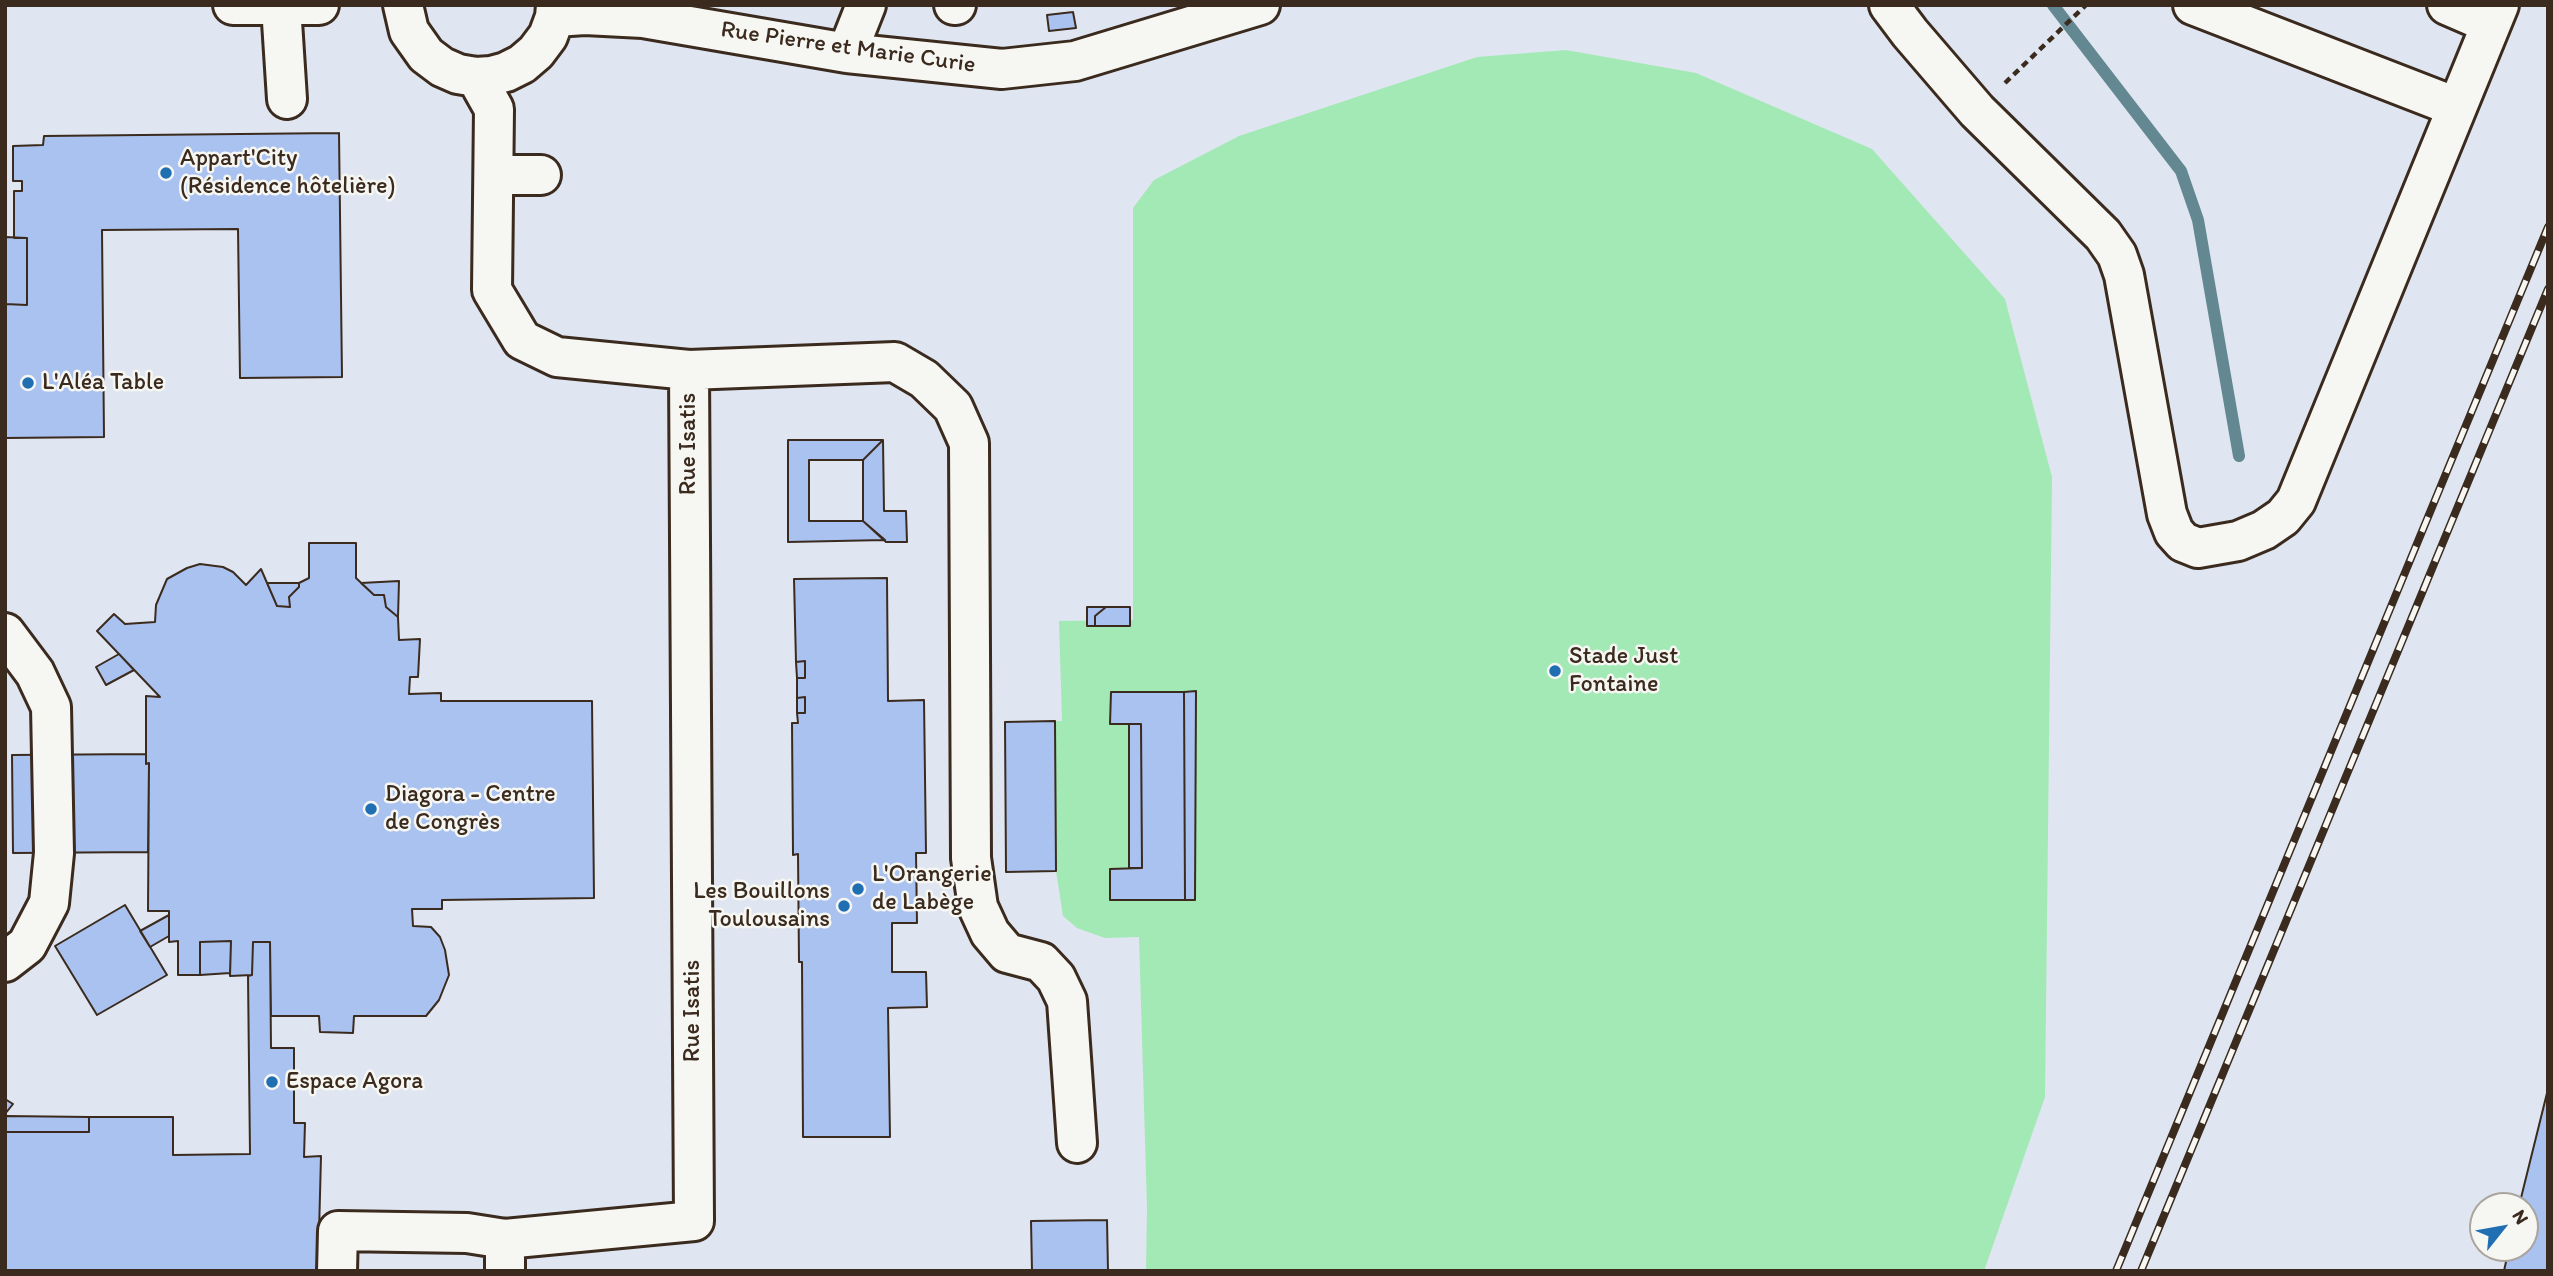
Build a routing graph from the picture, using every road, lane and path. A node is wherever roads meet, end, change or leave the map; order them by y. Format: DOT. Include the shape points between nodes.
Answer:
graph roads {
  1 [pos="233,5"];
  2 [pos="319,5"];
  3 [pos="403,5"];
  4 [pos="866,5"];
  5 [pos="1260,5"];
  6 [pos="1889,5"];
  7 [pos="2086,5"];
  8 [pos="2193,5"];
  9 [pos="2447,5"];
  10 [pos="281,6"];
  11 [pos="555,11"];
  12 [pos="2495,15"];
  13 [pos="847,53"];
  14 [pos="476,77"];
  15 [pos="287,99"];
  16 [pos="2456,107"];
  17 [pos="1977,111"];
  18 [pos="494,175"];
  19 [pos="541,175"];
  20 [pos="689,370"];
  21 [pos="5,633"];
  22 [pos="5,962"];
  23 [pos="1077,1143"];
  24 [pos="505,1255"];
  25 [pos="337,1271"];
  1 -- 10 [label="street"];
  2 -- 10 [label="street"];
  3 -- 14 [label="street" via="409,31 426,55 458,74"];
  4 -- 13 [label="street"];
  5 -- 13 [label="street, Rue Pierre et Marie Curie" via="1074,61 1002,69"];
  6 -- 17 [label="street"];
  7 -- 17 [label="path"];
  8 -- 16 [label="street"];
  9 -- 12 [label="street"];
  10 -- 15 [label="street"];
  11 -- 13 [label="street, Rue Pierre et Marie Curie" via="643,18"];
  11 -- 14 [label="street" via="548,36 522,64"];
  12 -- 16 [label="street"];
  14 -- 18 [label="street, Rue Isatis" via="494,109"];
  16 -- 17 [label="street" via="2296,501 2264,530 2238,541 2199,548 2183,542 2167,514 2117,256 2103,235"];
  18 -- 19 [label="street"];
  18 -- 20 [label="street, Rue Isatis" via="492,290 522,340 557,357"];
  20 -- 23 [label="street, Rue Isatis" via="895,362 924,379 953,407 969,443 971,858 978,906 990,933 1007,953 1041,962 1056,978 1067,1001"];
  20 -- 24 [label="street, Rue Isatis" via="694,1221"];
  21 -- 22 [label="street" via="35,673 51,707 54,853 49,903 27,945"];
  24 -- 25 [label="street, Rue Isatis" via="467,1233 338,1231"];
}
